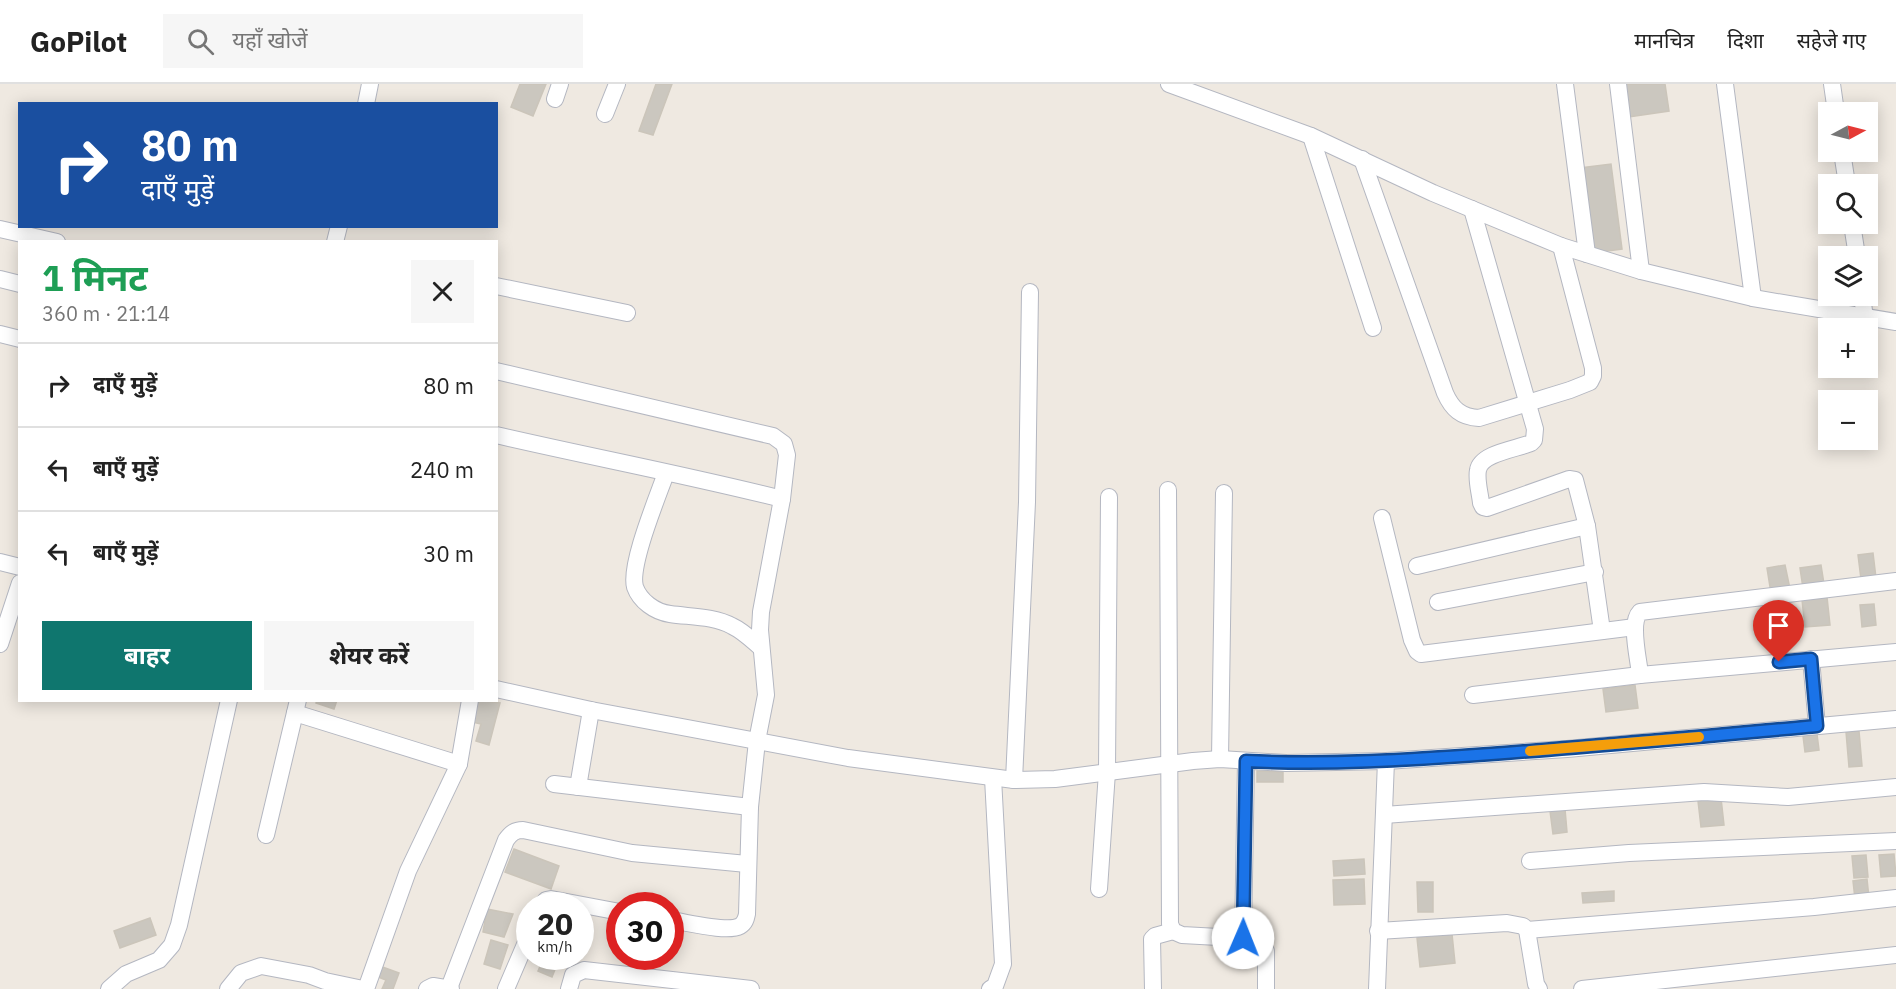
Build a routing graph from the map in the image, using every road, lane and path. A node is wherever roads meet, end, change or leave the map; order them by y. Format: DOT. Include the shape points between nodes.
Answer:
graph roads {
  1 [pos="370,84"];
  2 [pos="618,84"];
  3 [pos="1169,84"];
  4 [pos="1565,84"];
  5 [pos="1618,84"];
  6 [pos="1725,84"];
  7 [pos="1832,84"];
  8 [pos="366,102"];
  9 [pos="1835,102"];
  10 [pos="605,114"];
  11 [pos="1311,136"];
  12 [pos="1362,159"];
  13 [pos="1472,209"];
  14 [pos="0,229"];
  15 [pos="48,240"];
  16 [pos="1561,246"];
  17 [pos="1587,254"];
  18 [pos="1641,271"];
  19 [pos="0,279"];
  20 [pos="18,284"];
  21 [pos="498,286"];
  22 [pos="1030,291"];
  23 [pos="1753,298"];
  24 [pos="1863,306"];
  25 [pos="627,313"];
  26 [pos="1865,318"];
  27 [pos="1878,320"];
  28 [pos="1896,322"];
  29 [pos="1373,328"];
  30 [pos="0,334"];
  31 [pos="18,338"];
  32 [pos="498,371"];
  33 [pos="1528,403"];
  34 [pos="498,435"];
  35 [pos="666,472"];
  36 [pos="1168,490"];
  37 [pos="1224,493"];
  38 [pos="1109,497"];
  39 [pos="782,499"];
  40 [pos="1382,518"];
  41 [pos="1587,526"];
  42 [pos="0,562"];
  43 [pos="18,566"];
  44 [pos="1417,566"];
  45 [pos="1595,572"];
  46 [pos="1896,581"];
  47 [pos="18,589"];
  48 [pos="1438,602"];
  49 [pos="1635,627"];
  50 [pos="1602,631"];
  51 [pos="0,644"];
  52 [pos="761,648"];
  53 [pos="1896,652"];
  54 [pos="1811,659"];
  55 [pos="1640,675"];
  56 [pos="498,689"];
  57 [pos="1473,695"];
  58 [pos="229,702"];
  59 [pos="470,702"];
  60 [pos="297,707"];
  61 [pos="591,710"];
  62 [pos="1896,719"];
  63 [pos="1817,726"];
  64 [pos="757,741"];
  65 [pos="1220,759"];
  66 [pos="1246,761"];
  67 [pos="1386,761"];
  68 [pos="459,764"];
  69 [pos="1168,764"];
  70 [pos="1107,772"];
  71 [pos="993,778"];
  72 [pos="1014,780"];
  73 [pos="554,784"];
  74 [pos="578,787"];
  75 [pos="1896,787"];
  76 [pos="750,807"];
  77 [pos="1384,815"];
  78 [pos="266,835"];
  79 [pos="1896,841"];
  80 [pos="1530,861"];
  81 [pos="747,864"];
  82 [pos="1100,889"];
  83 [pos="1896,898"];
  84 [pos="684,922"];
  85 [pos="1527,930"];
  86 [pos="1173,931"];
  87 [pos="1378,931"];
  88 [pos="1243,938"];
  89 [pos="1896,955"];
  90 [pos="516,967"];
  91 [pos="109,989"];
  92 [pos="228,989"];
  93 [pos="365,989"];
  94 [pos="427,989"];
  95 [pos="450,989"];
  96 [pos="507,989"];
  97 [pos="569,989"];
  98 [pos="751,989"];
  99 [pos="990,989"];
  100 [pos="1153,989"];
  101 [pos="1266,989"];
  102 [pos="1377,989"];
  103 [pos="1539,989"];
  104 [pos="1582,989"];
  1 -- 8 [label="street"];
  2 -- 10 [label="street"];
  3 -- 11 [label="street"];
  4 -- 17 [label="street"];
  5 -- 18 [label="street"];
  6 -- 23 [label="street"];
  7 -- 9 [label="street"];
  11 -- 12 [label="street"];
  11 -- 29 [label="street"];
  12 -- 13 [label="street"];
  12 -- 33 [label="street" via="1449,402 1468,418"];
  13 -- 16 [label="street"];
  13 -- 33 [label="street"];
  14 -- 15 [label="street"];
  16 -- 17 [label="street"];
  16 -- 33 [label="street" via="1593,376 1590,382"];
  17 -- 18 [label="street"];
  18 -- 23 [label="street"];
  19 -- 20 [label="street"];
  21 -- 25 [label="street"];
  22 -- 72 [label="street" via="1027,502"];
  23 -- 26 [label="street"];
  24 -- 26 [label="street"];
  27 -- 28 [label="street"];
  30 -- 31 [label="street"];
  32 -- 39 [label="street" via="773,436 786,449"];
  33 -- 41 [label="street" via="1534,440 1481,462 1481,503 1487,508 1572,479 1577,484"];
  34 -- 35 [label="street"];
  35 -- 39 [label="street"];
  35 -- 52 [label="street" via="636,561 635,586 639,595 666,614 722,621"];
  36 -- 69 [label="street"];
  37 -- 65 [label="street"];
  38 -- 70 [label="street"];
  39 -- 52 [label="street" via="761,612"];
  40 -- 50 [label="street" via="1412,640 1421,654"];
  41 -- 44 [label="street"];
  41 -- 45 [label="street"];
  42 -- 43 [label="street"];
  45 -- 48 [label="street"];
  45 -- 50 [label="street"];
  46 -- 49 [label="street" via="1645,610 1637,615"];
  47 -- 51 [label="street"];
  49 -- 50 [label="street"];
  49 -- 55 [label="street"];
  52 -- 64 [label="street" via="766,695"];
  53 -- 54 [label="street"];
  54 -- 55 [label="street"];
  54 -- 63 [label="street"];
  55 -- 57 [label="street"];
  56 -- 61 [label="street"];
  58 -- 91 [label="street" via="172,945 159,960 126,974"];
  59 -- 68 [label="street"];
  60 -- 68 [label="street"];
  60 -- 78 [label="street"];
  61 -- 64 [label="street"];
  61 -- 74 [label="street"];
  62 -- 63 [label="street"];
  63 -- 67 [label="street"];
  64 -- 71 [label="street" via="889,765"];
  64 -- 76 [label="street"];
  65 -- 66 [label="street"];
  65 -- 69 [label="street"];
  66 -- 67 [label="street"];
  66 -- 88 [label="street"];
  67 -- 77 [label="street"];
  68 -- 93 [label="street" via="408,872"];
  69 -- 70 [label="street"];
  69 -- 86 [label="street" via="1168,915"];
  70 -- 72 [label="street"];
  70 -- 82 [label="street"];
  71 -- 72 [label="street"];
  71 -- 99 [label="street" via="1003,964 995,986"];
  73 -- 74 [label="street"];
  74 -- 76 [label="street"];
  75 -- 77 [label="street" via="1788,797 1704,792"];
  76 -- 81 [label="street"];
  77 -- 87 [label="street"];
  79 -- 80 [label="street"];
  81 -- 84 [label="street" via="747,914 741,926 729,929"];
  81 -- 95 [label="street" via="632,853 517,830 506,840"];
  83 -- 85 [label="street"];
  85 -- 87 [label="street" via="1507,923"];
  85 -- 103 [label="street"];
  86 -- 88 [label="street" via="1182,935"];
  86 -- 100 [label="street" via="1152,939"];
  87 -- 102 [label="street"];
  88 -- 101 [label="street" via="1261,941 1264,946"];
  89 -- 104 [label="street"];
  90 -- 96 [label="street"];
  92 -- 93 [label="street" via="241,973 261,966"];
  94 -- 95 [label="street"];
  97 -- 98 [label="street" via="573,975 584,970"];
}
